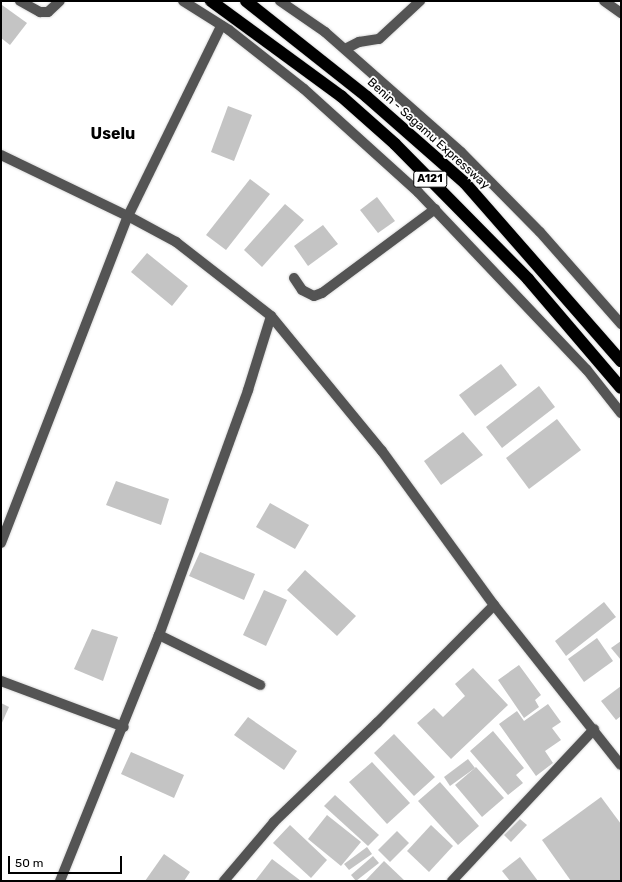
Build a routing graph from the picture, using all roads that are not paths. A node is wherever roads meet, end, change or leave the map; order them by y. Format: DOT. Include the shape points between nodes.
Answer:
graph roads {
  1 [pos="20,1"];
  2 [pos="60,1"];
  3 [pos="183,1"];
  4 [pos="211,1"];
  5 [pos="246,1"];
  6 [pos="280,1"];
  7 [pos="420,1"];
  8 [pos="604,1"];
  9 [pos="621,13"];
  10 [pos="221,26"];
  11 [pos="345,49"];
  12 [pos="1,155"];
  13 [pos="435,210"];
  14 [pos="128,216"];
  15 [pos="294,278"];
  16 [pos="271,316"];
  17 [pos="621,324"];
  18 [pos="621,360"];
  19 [pos="621,388"];
  20 [pos="621,413"];
  21 [pos="1,544"];
  22 [pos="494,605"];
  23 [pos="159,635"];
  24 [pos="1,681"];
  25 [pos="260,685"];
  26 [pos="124,727"];
  27 [pos="594,729"];
  28 [pos="621,765"];
  29 [pos="60,881"];
  30 [pos="224,881"];
  31 [pos="452,881"];
  1 -- 2 [label="street" via="40,12 48,12"];
  3 -- 10 [label="street"];
  4 -- 19 [label="highway, A121" via="341,96 395,144 528,279"];
  5 -- 18 [label="highway, Benin - Sagamu Expressway / A121" via="367,97 465,183"];
  6 -- 11 [label="street" via="326,32"];
  7 -- 11 [label="street" via="379,39 359,42"];
  8 -- 9 [label="street"];
  10 -- 13 [label="street" via="304,89"];
  10 -- 14 [label="street"];
  11 -- 17 [label="street" via="461,152 540,232"];
  12 -- 14 [label="street"];
  13 -- 15 [label="street" via="322,294 314,296 302,290"];
  13 -- 20 [label="street" via="587,370"];
  14 -- 16 [label="street" via="176,242"];
  14 -- 21 [label="street"];
  16 -- 22 [label="street" via="382,451"];
  16 -- 23 [label="street" via="248,390"];
  22 -- 27 [label="street"];
  22 -- 30 [label="street" via="377,724 274,822"];
  23 -- 25 [label="street"];
  23 -- 26 [label="street"];
  24 -- 26 [label="street"];
  26 -- 29 [label="street"];
  27 -- 28 [label="street"];
  27 -- 31 [label="street"];
}
